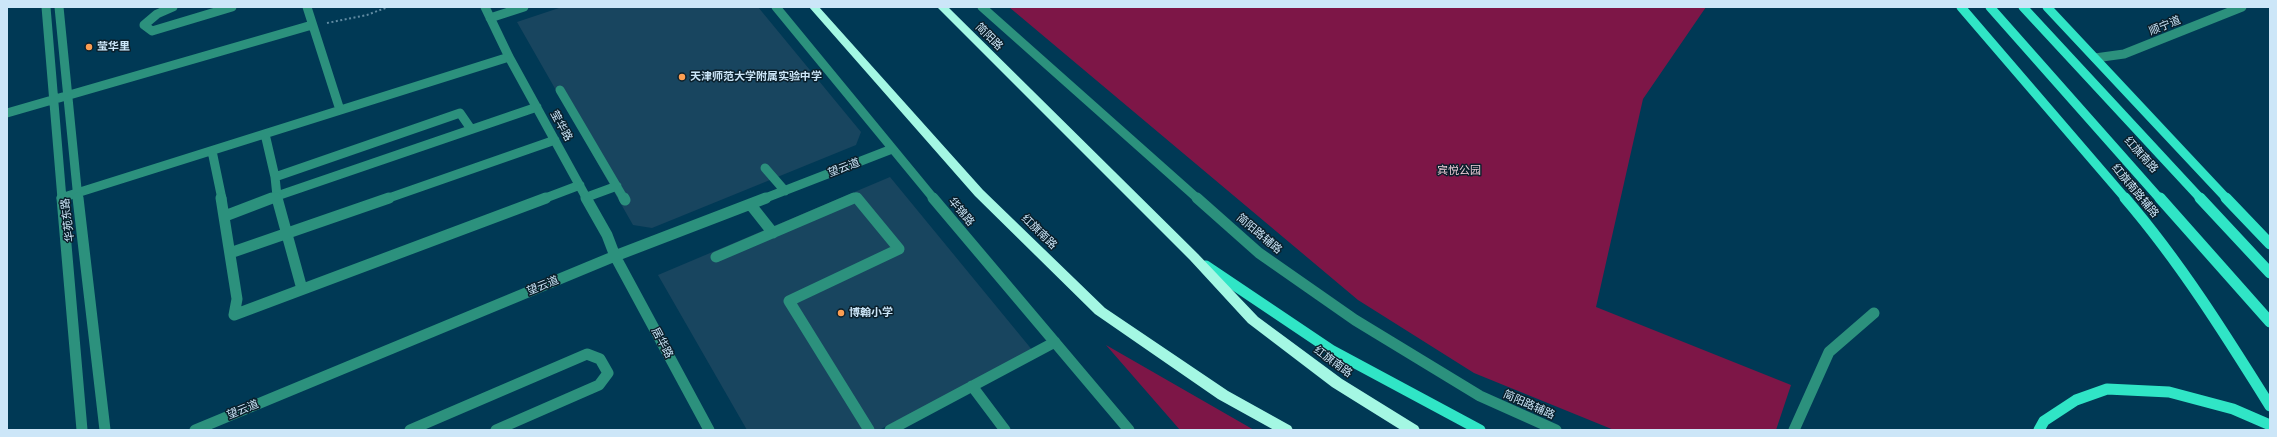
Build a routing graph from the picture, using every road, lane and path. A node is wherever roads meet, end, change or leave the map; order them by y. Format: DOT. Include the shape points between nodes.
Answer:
graph roads {
  1 [pos="46,7"];
  2 [pos="59,7"];
  3 [pos="173,7"];
  4 [pos="232,7"];
  5 [pos="307,7"];
  6 [pos="388,7"];
  7 [pos="485,7"];
  8 [pos="524,7"];
  9 [pos="776,7"];
  10 [pos="814,7"];
  11 [pos="942,7"];
  12 [pos="982,7"];
  13 [pos="1961,7"];
  14 [pos="1990,7"];
  15 [pos="2023,7"];
  16 [pos="2047,7"];
  17 [pos="2242,7"];
  18 [pos="490,18"];
  19 [pos="312,25"];
  20 [pos="510,57"];
  21 [pos="2095,58"];
  22 [pos="560,90"];
  23 [pos="68,95"];
  24 [pos="54,99"];
  25 [pos="537,107"];
  26 [pos="340,110"];
  27 [pos="7,113"];
  28 [pos="471,129"];
  29 [pos="265,134"];
  30 [pos="555,140"];
  31 [pos="892,149"];
  32 [pos="212,151"];
  33 [pos="765,168"];
  34 [pos="275,177"];
  35 [pos="580,184"];
  36 [pos="617,186"];
  37 [pos="785,191"];
  38 [pos="77,193"];
  39 [pos="277,196"];
  40 [pos="587,197"];
  41 [pos="61,198"];
  42 [pos="625,200"];
  43 [pos="750,204"];
  44 [pos="225,216"];
  45 [pos="286,233"];
  46 [pos="773,233"];
  47 [pos="2270,244"];
  48 [pos="230,253"];
  49 [pos="615,256"];
  50 [pos="716,257"];
  51 [pos="1194,257"];
  52 [pos="2270,273"];
  53 [pos="302,289"];
  54 [pos="1874,313"];
  55 [pos="2270,322"];
  56 [pos="1055,342"];
  57 [pos="972,386"];
  58 [pos="2270,406"];
  59 [pos="2270,425"];
  60 [pos="82,430"];
  61 [pos="105,430"];
  62 [pos="196,430"];
  63 [pos="410,430"];
  64 [pos="496,430"];
  65 [pos="709,430"];
  66 [pos="869,430"];
  67 [pos="890,430"];
  68 [pos="1005,430"];
  69 [pos="1129,430"];
  70 [pos="1286,430"];
  71 [pos="1413,430"];
  72 [pos="1480,430"];
  73 [pos="1556,430"];
  74 [pos="1794,430"];
  75 [pos="2039,430"];
  1 -- 24 [label="street, 华苑东路"];
  2 -- 23 [label="street, 华苑东路"];
  3 -- 4 [label="street" via="160,11 144,25 152,31"];
  5 -- 19 [label="street"];
  6 -- 19 [label="path" via="368,15"];
  7 -- 18 [label="street, 莹华路"];
  8 -- 18 [label="street"];
  9 -- 31 [label="street, 华锦路"];
  10 -- 70 [label="highway, 红旗南路" via="978,193 1100,311 1223,395"];
  11 -- 51 [label="highway, 简阳路"];
  12 -- 73 [label="street, 简阳路辅路" via="1259,253 1355,320 1480,396"];
  13 -- 58 [label="main road, 红旗南路辅路" via="2144,220 2208,306"];
  14 -- 55 [label="main road, 红旗南路"];
  15 -- 52 [label="main road, 红旗南路, bridge"];
  16 -- 21 [label="main road"];
  17 -- 21 [label="street, 顺宁道" via="2124,54"];
  18 -- 20 [label="street, 莹华路"];
  19 -- 23 [label="street"];
  19 -- 26 [label="street"];
  20 -- 25 [label="street, 莹华路"];
  20 -- 26 [label="street"];
  21 -- 47 [label="main road"];
  22 -- 36 [label="street"];
  23 -- 24 [label="street"];
  23 -- 38 [label="street, 华苑东路"];
  24 -- 27 [label="street"];
  24 -- 41 [label="street, 华苑东路"];
  25 -- 28 [label="street"];
  25 -- 30 [label="street, 莹华路"];
  26 -- 29 [label="street"];
  28 -- 34 [label="street" via="460,112"];
  28 -- 39 [label="street"];
  29 -- 32 [label="street"];
  29 -- 34 [label="street"];
  30 -- 35 [label="street, 莹华路"];
  30 -- 45 [label="street"];
  31 -- 37 [label="street, 望云道"];
  31 -- 56 [label="street, 华锦路"];
  32 -- 38 [label="street"];
  32 -- 44 [label="street"];
  33 -- 37 [label="street"];
  34 -- 39 [label="street"];
  35 -- 40 [label="street, 莹华路"];
  35 -- 53 [label="street"];
  36 -- 40 [label="street"];
  36 -- 42 [label="street"];
  37 -- 43 [label="street, 望云道"];
  38 -- 41 [label="street"];
  38 -- 61 [label="street, 华苑东路"];
  39 -- 44 [label="street"];
  39 -- 45 [label="street"];
  40 -- 49 [label="street, 莹华路"];
  41 -- 60 [label="street, 华苑东路"];
  43 -- 46 [label="street"];
  43 -- 49 [label="street, 望云道"];
  44 -- 48 [label="street"];
  45 -- 48 [label="street"];
  45 -- 53 [label="street"];
  46 -- 50 [label="street"];
  46 -- 66 [label="street" via="856,197 899,250 789,301"];
  48 -- 53 [label="street" via="237,299 234,315"];
  49 -- 62 [label="street, 望云道"];
  49 -- 65 [label="street, 居华路"];
  51 -- 71 [label="highway, 红旗南路" via="1253,320 1337,383"];
  51 -- 72 [label="main road" via="1331,350"];
  54 -- 74 [label="street" via="1829,352"];
  56 -- 57 [label="street"];
  56 -- 69 [label="street, 华锦路"];
  57 -- 67 [label="street"];
  57 -- 68 [label="street"];
  59 -- 75 [label="main road" via="2233,410 2169,392 2108,389 2076,400 2044,421"];
  63 -- 64 [label="street" via="586,354 600,359 608,373 599,385"];
}
